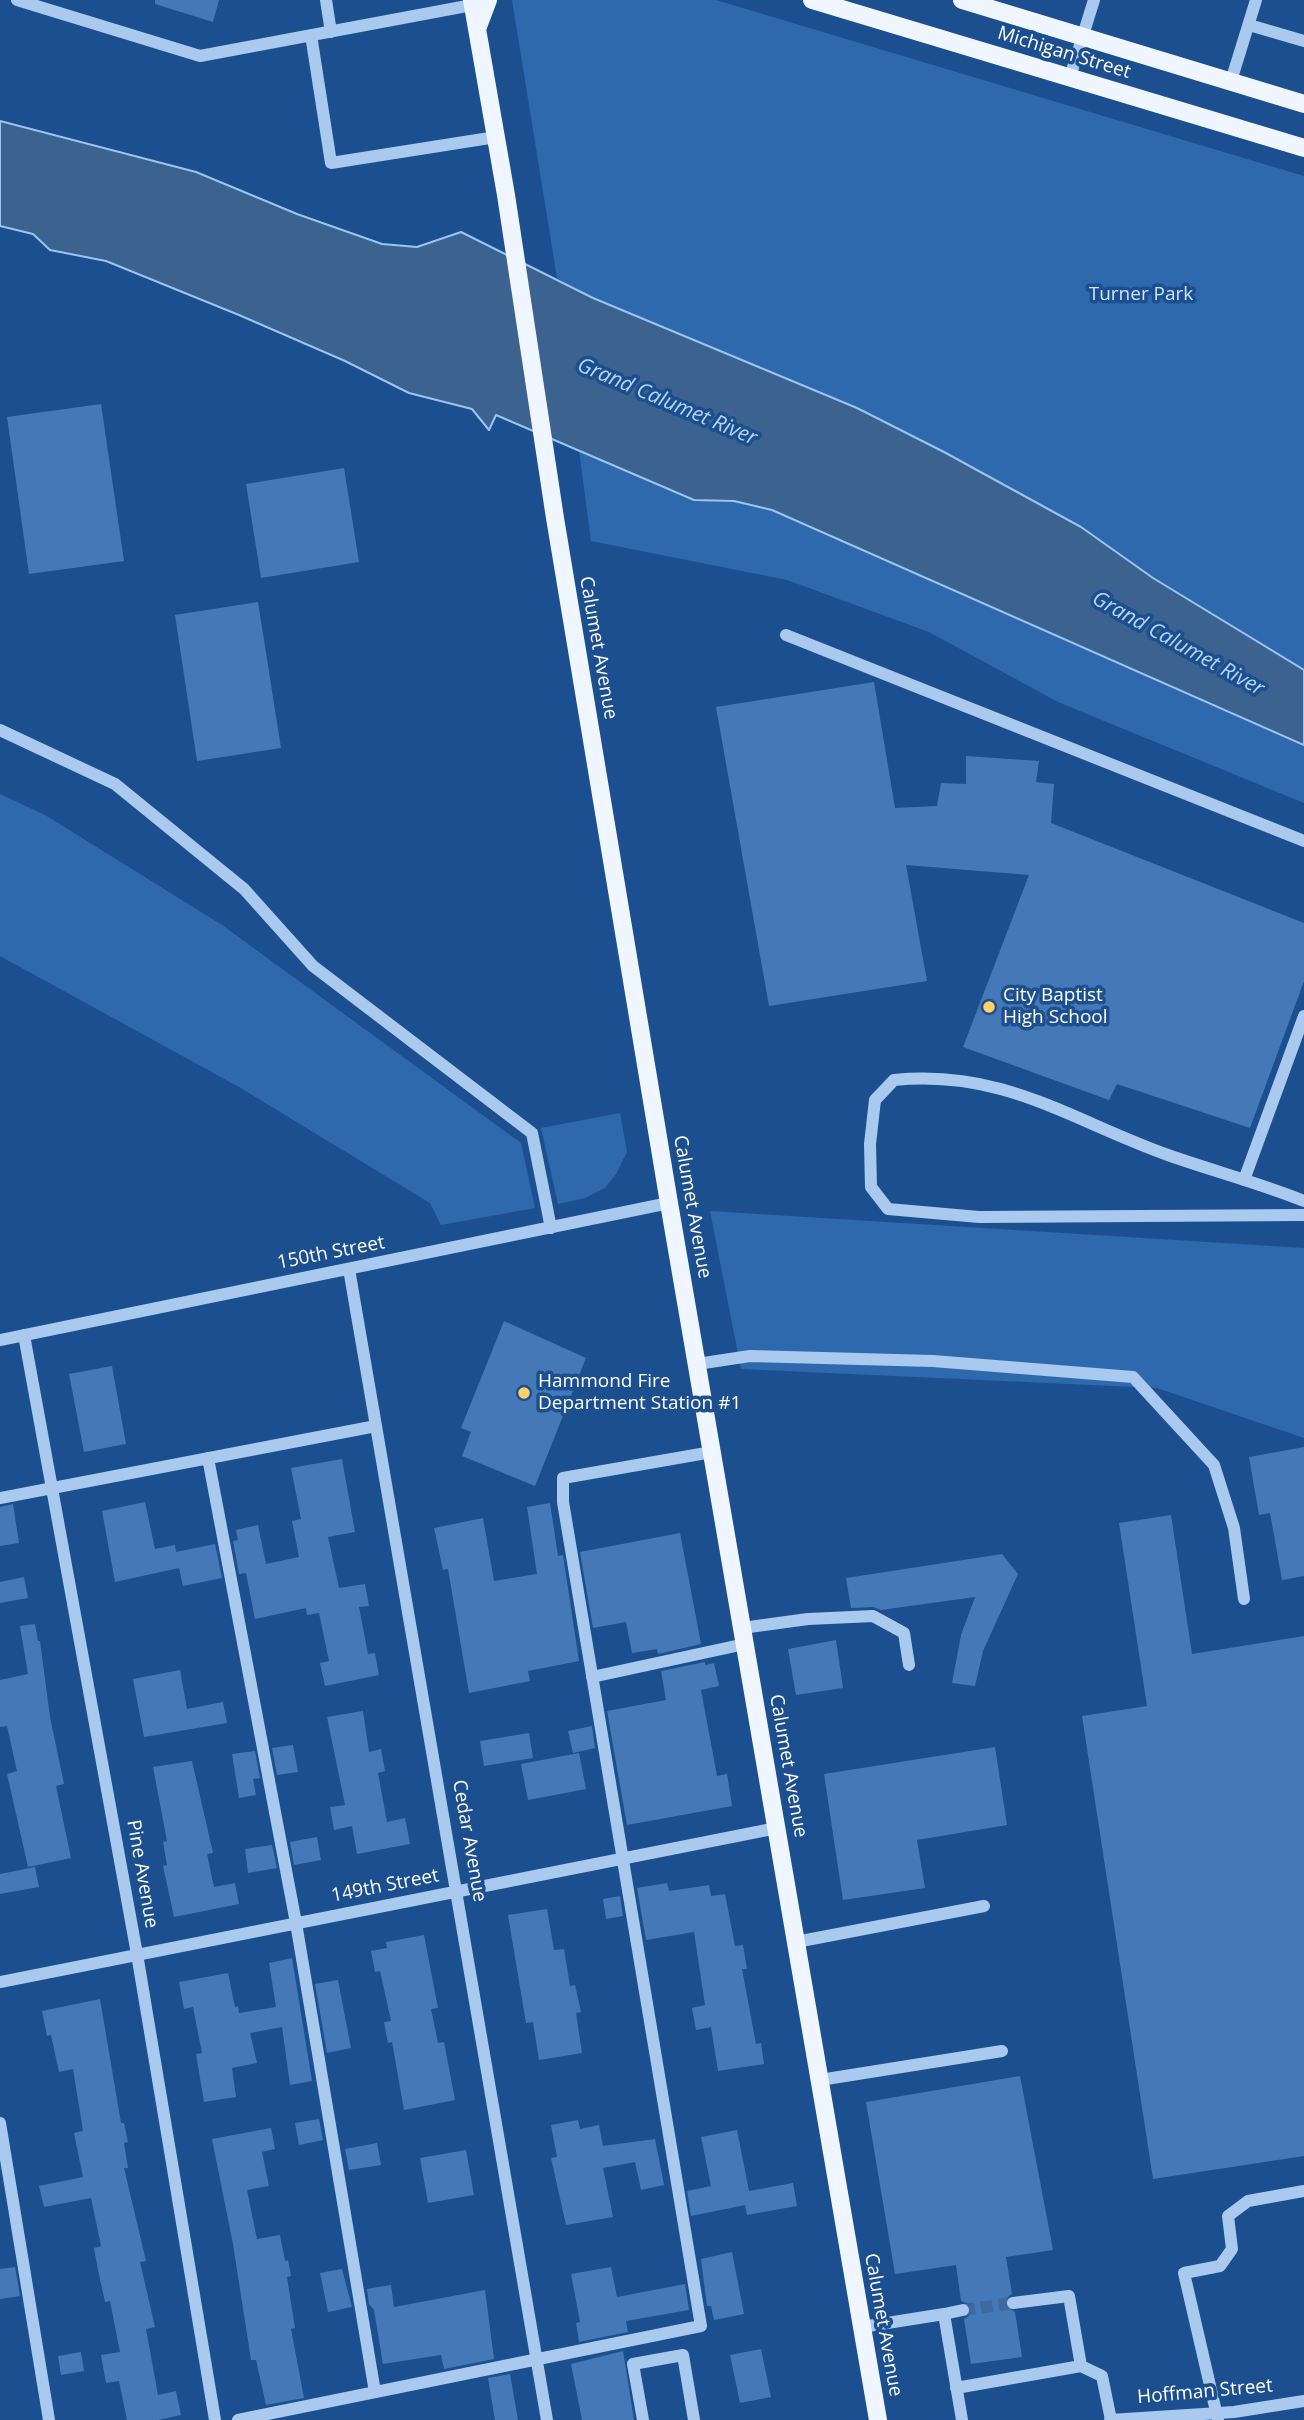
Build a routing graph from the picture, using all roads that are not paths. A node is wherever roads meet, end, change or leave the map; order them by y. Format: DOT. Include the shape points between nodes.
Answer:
graph roads {
  1 [pos="16,0"];
  2 [pos="326,0"];
  3 [pos="812,0"];
  4 [pos="962,0"];
  5 [pos="1094,0"];
  6 [pos="1256,0"];
  7 [pos="477,2"];
  8 [pos="1249,25"];
  9 [pos="331,32"];
  10 [pos="311,35"];
  11 [pos="1083,36"];
  12 [pos="1304,41"];
  13 [pos="1070,77"];
  14 [pos="1231,82"];
  15 [pos="1304,104"];
  16 [pos="496,137"];
  17 [pos="1304,148"];
  18 [pos="786,635"];
  19 [pos="0,730"];
  20 [pos="1304,841"];
  21 [pos="1304,1016"];
  22 [pos="1244,1181"];
  23 [pos="1304,1201"];
  24 [pos="669,1203"];
  25 [pos="1304,1215"];
  26 [pos="551,1228"];
  27 [pos="349,1269"];
  28 [pos="24,1335"];
  29 [pos="0,1340"];
  30 [pos="697,1364"];
  31 [pos="376,1426"];
  32 [pos="712,1452"];
  33 [pos="208,1458"];
  34 [pos="52,1488"];
  35 [pos="0,1498"];
  36 [pos="1244,1599"];
  37 [pos="744,1636"];
  38 [pos="909,1665"];
  39 [pos="592,1677"];
  40 [pos="777,1828"];
  41 [pos="621,1859"];
  42 [pos="458,1891"];
  43 [pos="984,1906"];
  44 [pos="296,1923"];
  45 [pos="796,1942"];
  46 [pos="137,1954"];
  47 [pos="0,1982"];
  48 [pos="1002,2051"];
  49 [pos="820,2080"];
  50 [pos="0,2123"];
  51 [pos="1304,2191"];
  52 [pos="1013,2303"];
  53 [pos="963,2310"];
  54 [pos="944,2314"];
  55 [pos="862,2327"];
  56 [pos="537,2360"];
  57 [pos="1081,2366"];
  58 [pos="956,2388"];
  59 [pos="375,2392"];
  60 [pos="1304,2401"];
  61 [pos="1218,2417"];
  62 [pos="49,2420"];
  63 [pos="215,2420"];
  64 [pos="238,2420"];
  65 [pos="547,2420"];
  66 [pos="643,2420"];
  67 [pos="694,2420"];
  68 [pos="878,2420"];
  69 [pos="962,2420"];
  70 [pos="1110,2420"];
  1 -- 10 [label="street" via="200,56"];
  2 -- 9 [label="street"];
  3 -- 13 [label="main road, Michigan Street"];
  4 -- 11 [label="main road, Michigan Street"];
  5 -- 11 [label="street"];
  6 -- 8 [label="street"];
  7 -- 9 [label="street"];
  7 -- 16 [label="main road, Calumet Avenue" via="477,29"];
  8 -- 12 [label="street"];
  8 -- 14 [label="street"];
  9 -- 10 [label="street"];
  10 -- 16 [label="street" via="331,163"];
  11 -- 13 [label="street"];
  11 -- 14 [label="main road, Michigan Street"];
  13 -- 17 [label="main road, Michigan Street"];
  14 -- 15 [label="main road, Michigan Street"];
  16 -- 24 [label="main road, Calumet Avenue"];
  18 -- 20 [label="street"];
  19 -- 26 [label="street" via="115,784 244,889 313,967 531,1133"];
  21 -- 22 [label="street"];
  22 -- 23 [label="street"];
  22 -- 25 [label="street" via="1124,1138 1019,1092 968,1080 894,1080 875,1100 871,1187 888,1209 979,1217"];
  24 -- 26 [label="street, 150th Street"];
  24 -- 30 [label="main road, Calumet Avenue"];
  26 -- 27 [label="street, 150th Street"];
  27 -- 28 [label="street, 150th Street"];
  27 -- 31 [label="street, Cedar Avenue"];
  28 -- 29 [label="street, 150th Street"];
  28 -- 34 [label="street, Pine Avenue"];
  30 -- 32 [label="main road, Calumet Avenue"];
  30 -- 36 [label="street" via="750,1356 933,1361 1133,1377 1214,1465 1234,1528"];
  31 -- 33 [label="street"];
  31 -- 42 [label="street, Cedar Avenue"];
  32 -- 37 [label="main road, Calumet Avenue"];
  32 -- 39 [label="street" via="563,1478"];
  33 -- 34 [label="street"];
  33 -- 44 [label="street"];
  34 -- 35 [label="street"];
  34 -- 46 [label="street, Pine Avenue"];
  37 -- 38 [label="street" via="808,1619 873,1616 904,1633"];
  37 -- 39 [label="street"];
  37 -- 40 [label="main road, Calumet Avenue"];
  39 -- 41 [label="street"];
  40 -- 41 [label="street, 149th Street"];
  40 -- 45 [label="main road, Calumet Avenue"];
  41 -- 42 [label="street, 149th Street"];
  41 -- 56 [label="street" via="701,2326"];
  42 -- 44 [label="street, 149th Street"];
  42 -- 56 [label="street, Cedar Avenue"];
  43 -- 45 [label="street"];
  44 -- 46 [label="street, 149th Street"];
  44 -- 59 [label="street"];
  45 -- 49 [label="main road, Calumet Avenue"];
  46 -- 47 [label="street, 149th Street"];
  46 -- 63 [label="street, Pine Avenue"];
  48 -- 49 [label="street"];
  49 -- 55 [label="main road, Calumet Avenue"];
  50 -- 62 [label="street"];
  51 -- 61 [label="street" via="1248,2201 1228,2216 1232,2249 1220,2266 1184,2273"];
  52 -- 57 [label="street" via="1069,2296"];
  53 -- 54 [label="street"];
  54 -- 55 [label="street"];
  54 -- 58 [label="street"];
  55 -- 68 [label="main road, Calumet Avenue"];
  56 -- 59 [label="street"];
  56 -- 65 [label="street, Cedar Avenue"];
  57 -- 58 [label="street"];
  57 -- 70 [label="street" via="1102,2376"];
  58 -- 69 [label="street"];
  59 -- 64 [label="street"];
  60 -- 61 [label="street, Hoffman Street"];
  61 -- 70 [label="street, Hoffman Street"];
  66 -- 67 [label="street" via="633,2364 682,2355"];
}
